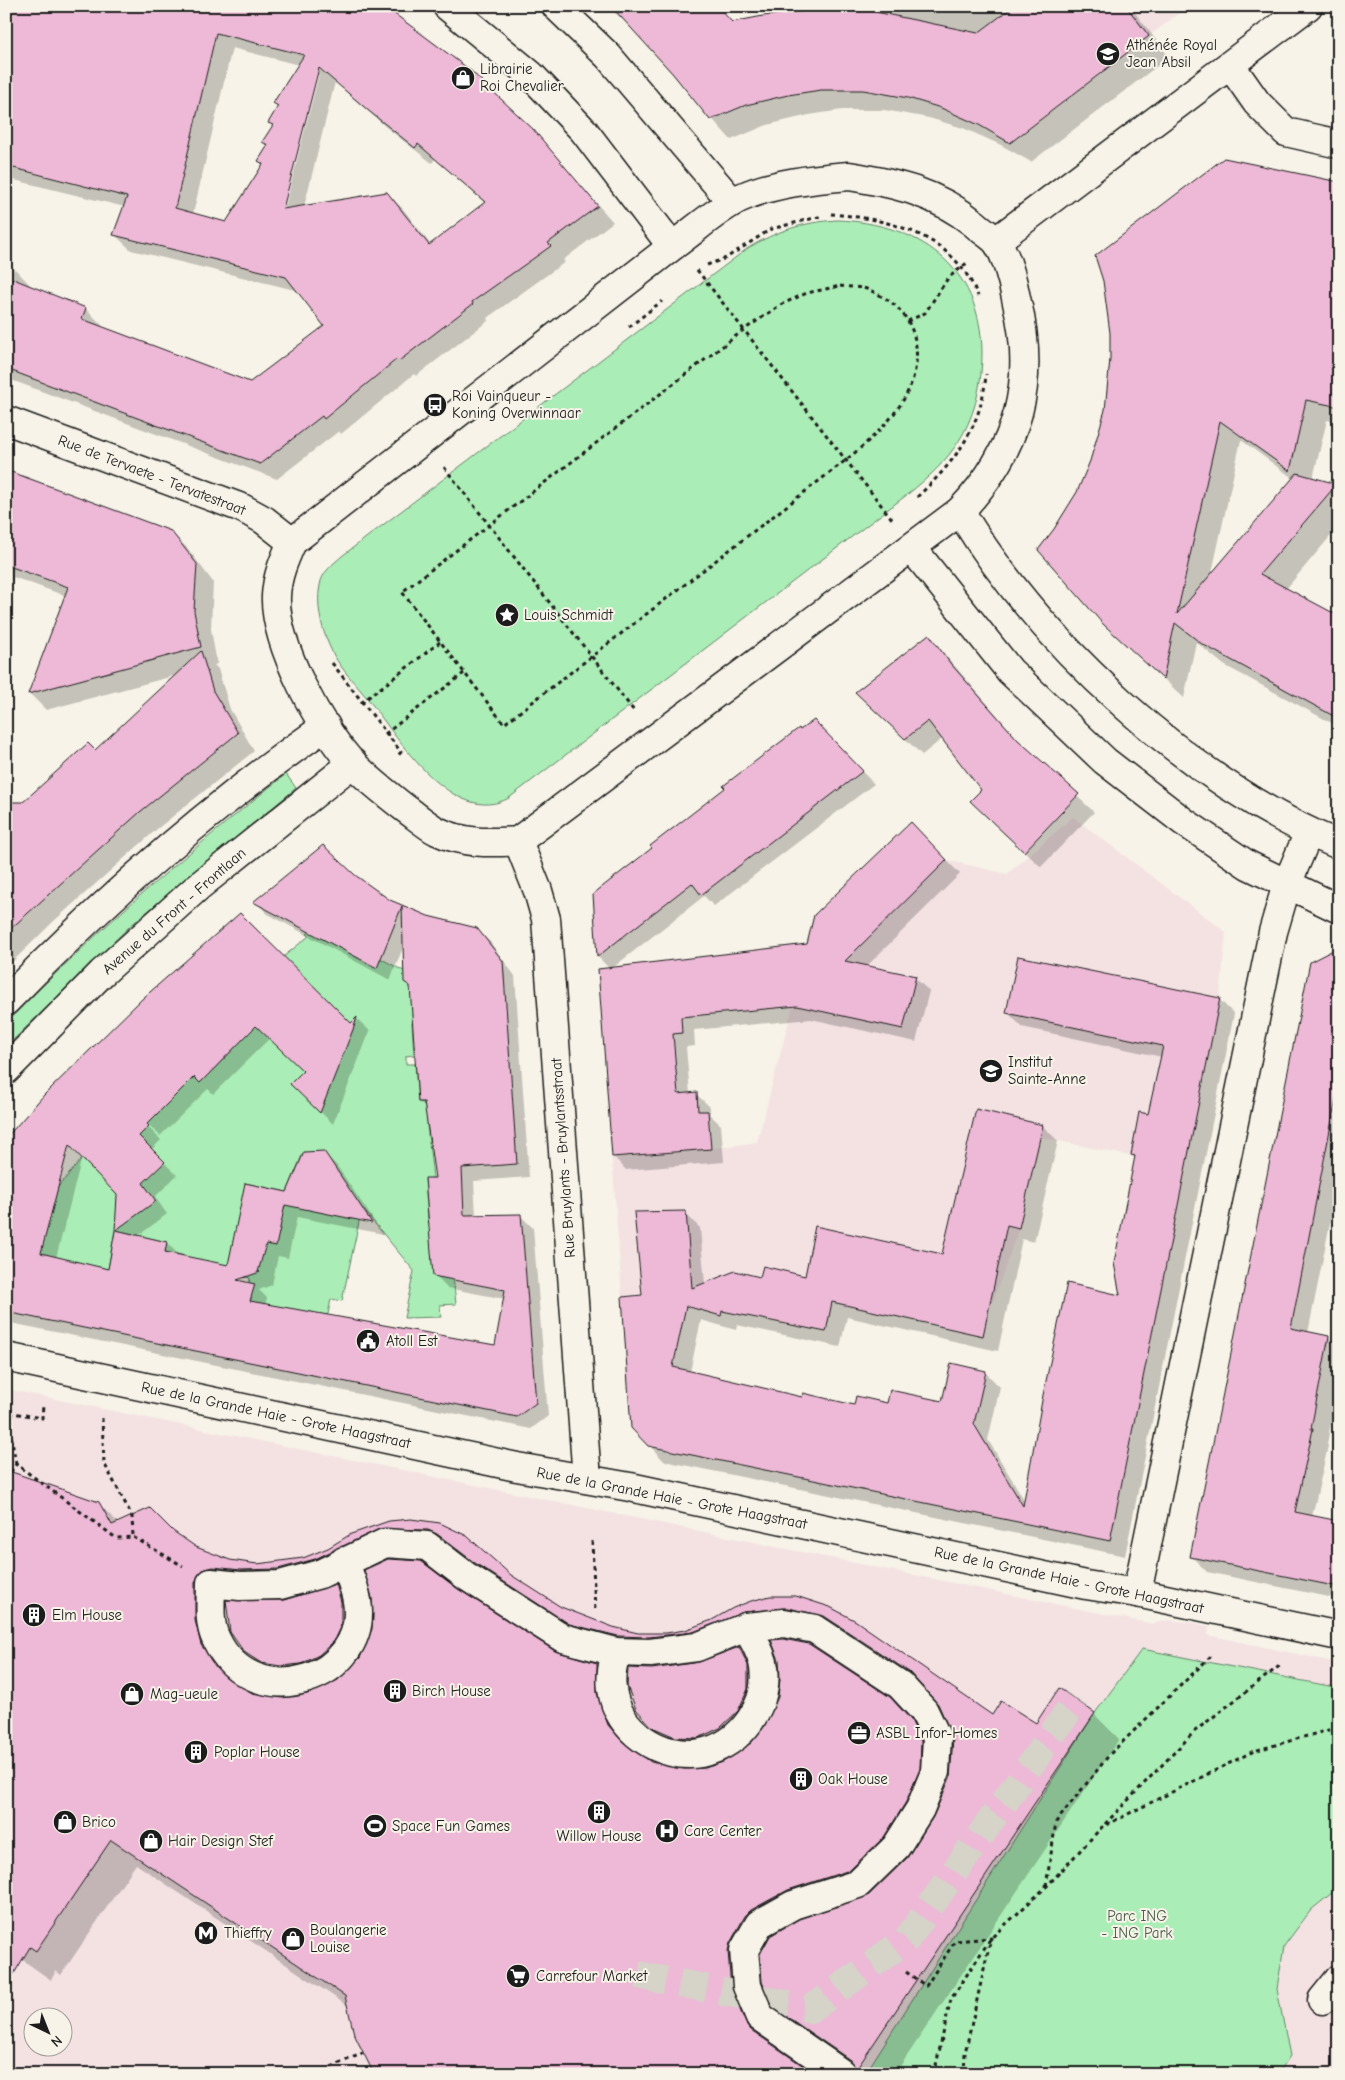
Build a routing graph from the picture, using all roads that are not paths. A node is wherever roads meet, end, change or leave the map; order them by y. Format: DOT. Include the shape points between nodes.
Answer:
graph roads {
  1 [pos="447,6"];
  2 [pos="556,6"];
  3 [pos="1308,6"];
  4 [pos="1230,66"];
  5 [pos="1339,144"];
  6 [pos="732,202"];
  7 [pos="996,241"];
  8 [pos="674,245"];
  9 [pos="6,420"];
  10 [pos="960,511"];
  11 [pos="292,542"];
  12 [pos="912,548"];
  13 [pos="326,726"];
  14 [pos="352,764"];
  15 [pos="1309,832"];
  16 [pos="518,841"];
  17 [pos="1339,845"];
  18 [pos="1287,884"];
  19 [pos="1339,908"];
  20 [pos="6,1001"];
  21 [pos="6,1070"];
  22 [pos="6,1357"];
  23 [pos="587,1479"];
  24 [pos="344,1561"];
  25 [pos="1137,1593"];
  26 [pos="746,1627"];
  27 [pos="1339,1636"];
  28 [pos="616,1652"];
  29 [pos="841,2073"];
  1 -- 8 [label="street" via="531,75 578,124"];
  2 -- 6 [label="street" via="608,56"];
  3 -- 4 [label="street"];
  4 -- 5 [label="street" via="1257,103 1286,132"];
  4 -- 7 [label="street"];
  6 -- 7 [label="street" via="776,186 849,176 912,188 938,199"];
  6 -- 8 [label="street"];
  7 -- 10 [label="street" via="1011,275 1023,326 1026,370 1018,417 1004,453 982,488"];
  8 -- 11 [label="street"];
  9 -- 11 [label="street, Rue de Tervaete - Tervatestraat" via="242,508"];
  10 -- 12 [label="street"];
  10 -- 15 [label="street" via="980,543 1052,633 1106,689 1175,747 1226,784"];
  11 -- 13 [label="street" via="278,574 278,619 292,666"];
  12 -- 16 [label="street"];
  12 -- 18 [label="street" via="1010,671 1105,761 1184,822 1248,865"];
  13 -- 14 [label="street"];
  13 -- 20 [label="street" via="170,847 68,937"];
  14 -- 16 [label="street" via="437,831 484,844"];
  14 -- 21 [label="street, Avenue du Front - Frontlaan" via="199,886 102,973"];
  15 -- 17 [label="street"];
  15 -- 18 [label="street"];
  16 -- 23 [label="street, Rue Bruylants - Bruylantsstraat" via="546,919"];
  18 -- 19 [label="street"];
  18 -- 25 [label="street" via="1273,932"];
  22 -- 23 [label="street, Rue de la Grande Haie - Grote Haagstraat" via="517,1467"];
  23 -- 25 [label="street, Rue de la Grande Haie - Grote Haagstraat" via="1086,1585"];
  24 -- 24 [label="street" via="358,1602 356,1625 348,1647 333,1664 314,1677 292,1683 268,1682 246,1674 228,1659 216,1639 210,1617 211,1583 280,1585 320,1574"];
  24 -- 28 [label="street" via="385,1543 427,1546 466,1576 563,1638"];
  25 -- 27 [label="street, Rue de la Grande Haie - Grote Haagstraat"];
  26 -- 28 [label="street" via="697,1647 650,1653"];
  26 -- 28 [label="street" via="757,1644 763,1663 760,1703 751,1721 737,1736 701,1753 681,1754 662,1750 629,1727 618,1710 612,1691 611,1671"];
  26 -- 29 [label="street" via="784,1623 816,1629 900,1685 924,1710 937,1738 935,1772 920,1810 896,1847 858,1884 793,1905 759,1924 744,1950 747,1986 760,2017"];
}
